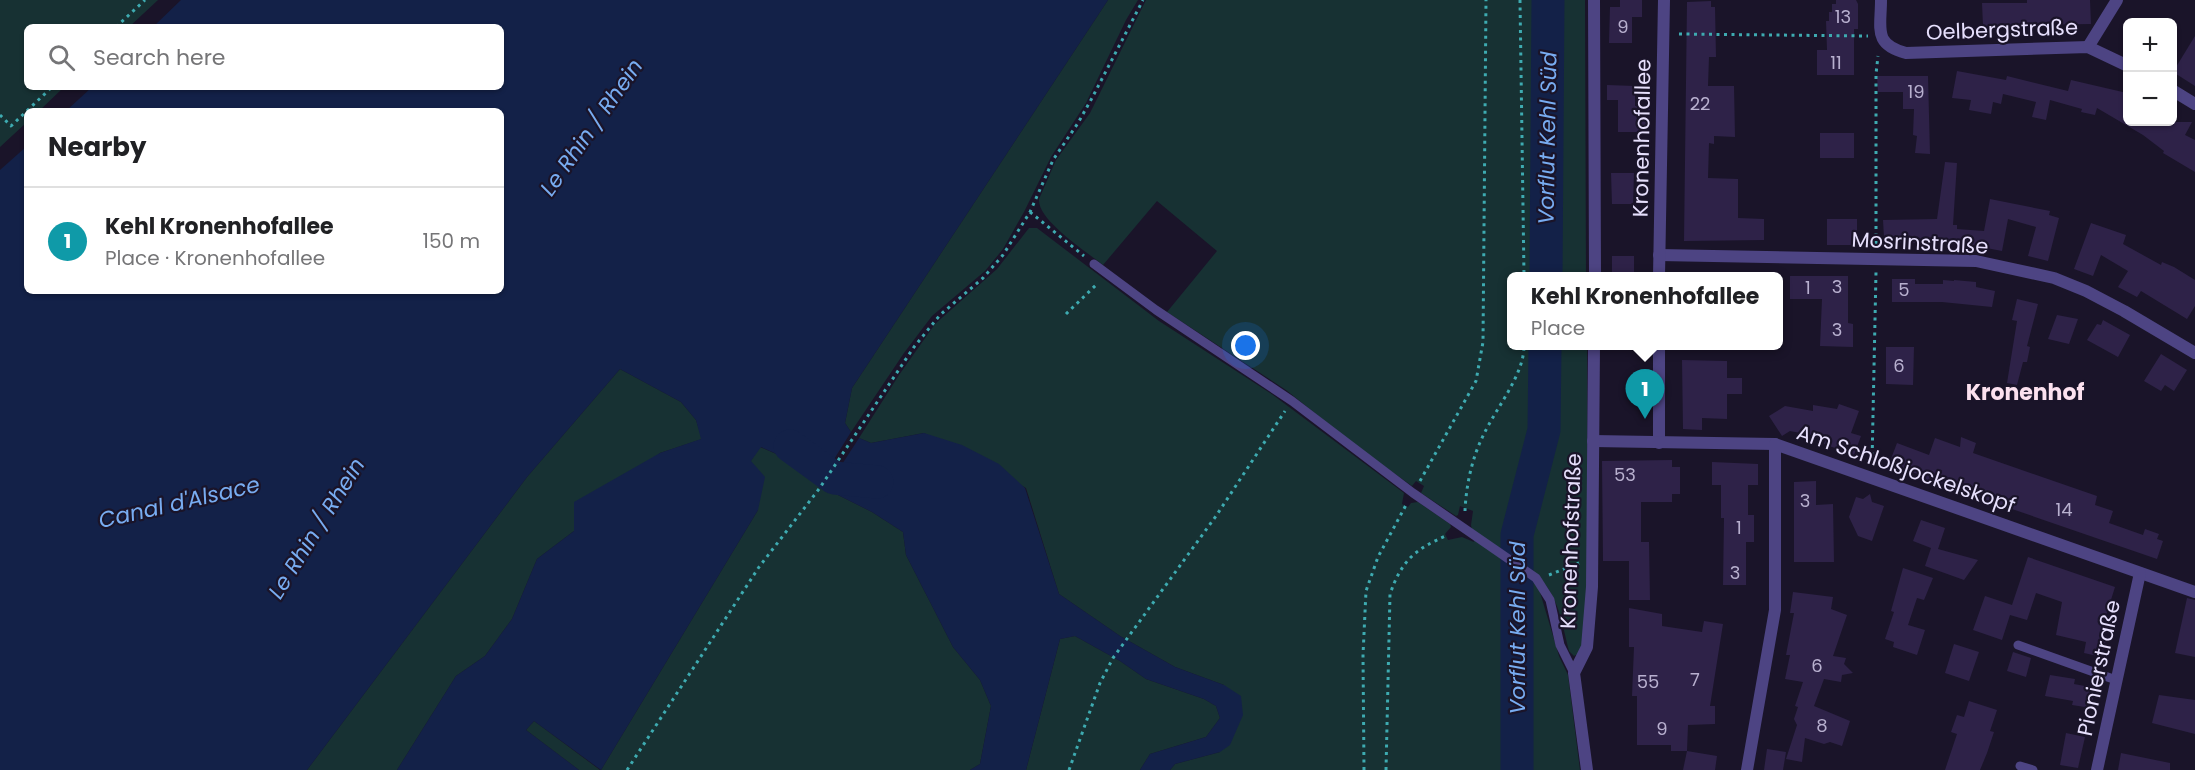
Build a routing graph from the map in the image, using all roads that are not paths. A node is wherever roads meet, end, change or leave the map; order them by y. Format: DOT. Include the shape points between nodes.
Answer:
graph roads {
  1 [pos="1594,0"];
  2 [pos="1664,0"];
  3 [pos="1881,0"];
  4 [pos="2117,0"];
  5 [pos="2088,47"];
  6 [pos="2123,64"];
  7 [pos="2177,93"];
  8 [pos="2195,104"];
  9 [pos="1659,255"];
  10 [pos="1094,264"];
  11 [pos="1595,272"];
  12 [pos="1659,272"];
  13 [pos="1594,350"];
  14 [pos="1659,350"];
  15 [pos="2195,353"];
  16 [pos="1593,441"];
  17 [pos="1659,443"];
  18 [pos="1774,444"];
  19 [pos="2140,573"];
  20 [pos="2195,592"];
  21 [pos="2018,645"];
  22 [pos="1574,673"];
  23 [pos="2116,680"];
  24 [pos="2019,766"];
  25 [pos="1587,770"];
  26 [pos="1747,770"];
  27 [pos="2033,770"];
  28 [pos="2097,770"];
  1 -- 11 [label="street"];
  2 -- 9 [label="street, Kronenhofallee"];
  3 -- 5 [label="street, Oelbergstraße" via="1881,36 1886,46 1906,53"];
  4 -- 5 [label="street"];
  5 -- 6 [label="street, Oelbergstraße"];
  7 -- 8 [label="street"];
  9 -- 12 [label="street, Kronenhofallee"];
  9 -- 15 [label="street, Mosrinstraße" via="1976,261 2054,278 2085,291"];
  10 -- 22 [label="lane" via="1536,578 1550,600 1560,645"];
  13 -- 16 [label="street, Kronenhofstraße"];
  14 -- 17 [label="street"];
  16 -- 17 [label="street, Am Schloßjockelskopf"];
  16 -- 22 [label="street, Kronenhofstraße" via="1587,647"];
  17 -- 18 [label="street, Am Schloßjockelskopf"];
  18 -- 19 [label="street, Am Schloßjockelskopf"];
  18 -- 26 [label="street" via="1776,610"];
  19 -- 20 [label="street, Am Schloßjockelskopf"];
  19 -- 23 [label="street, Pionierstraße"];
  21 -- 23 [label="lane"];
  22 -- 25 [label="street"];
  23 -- 28 [label="street, Pionierstraße"];
  24 -- 27 [label="lane"];
}
